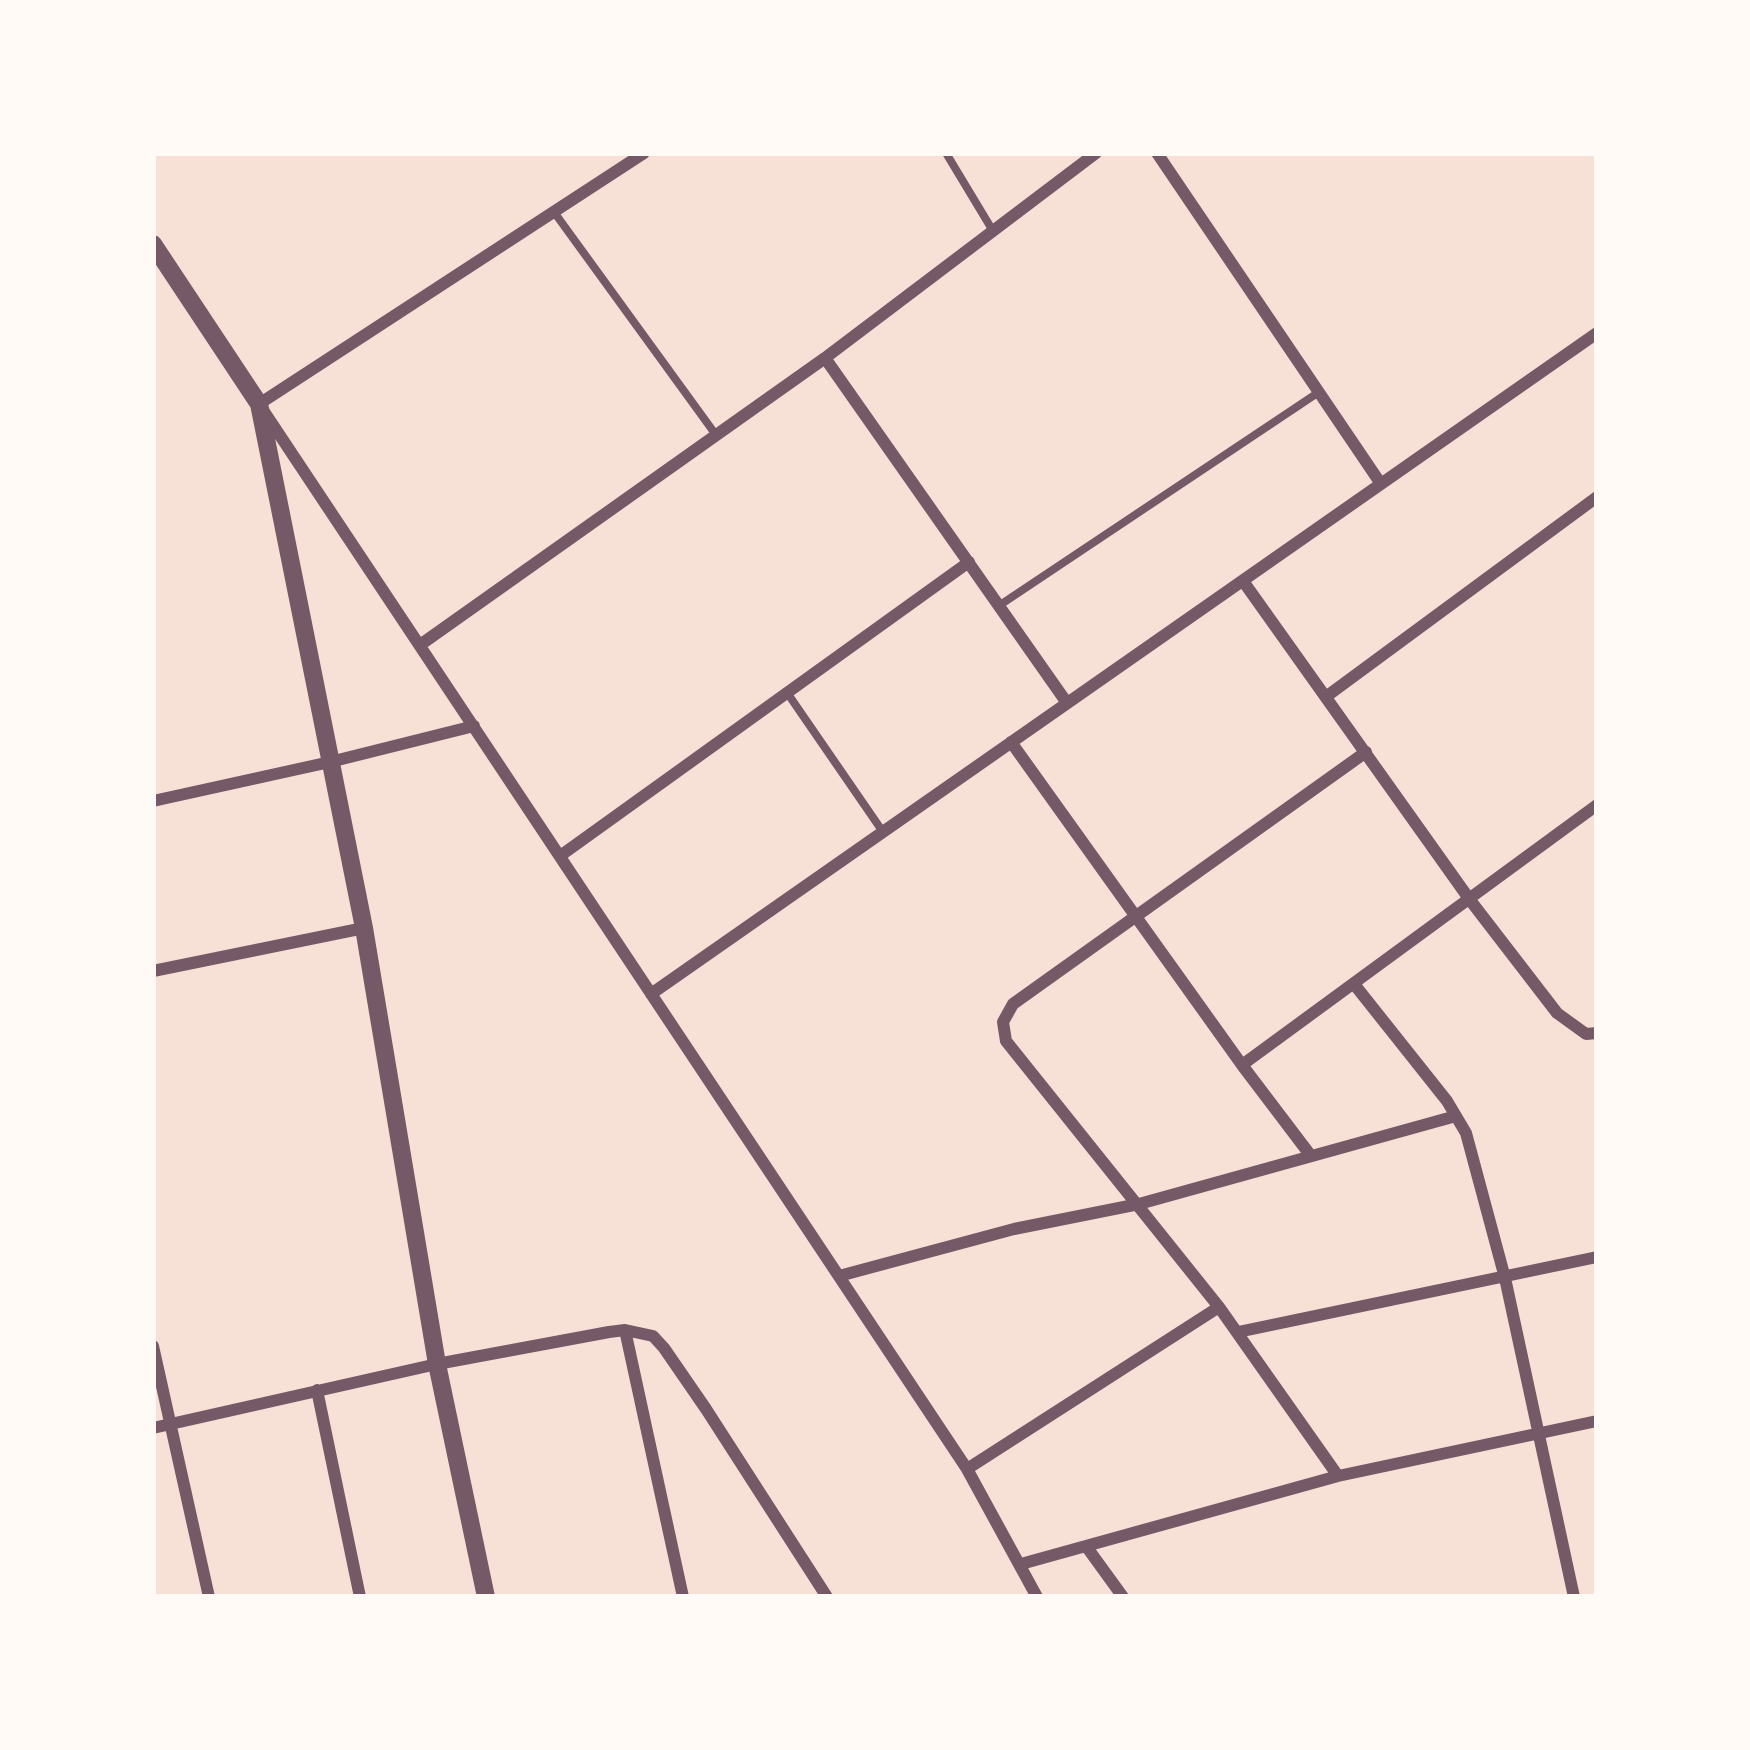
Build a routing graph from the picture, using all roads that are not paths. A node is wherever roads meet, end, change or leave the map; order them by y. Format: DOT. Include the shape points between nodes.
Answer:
graph roads {
  1 [pos="644,153"];
  2 [pos="946,153"];
  3 [pos="1096,153"];
  4 [pos="1157,153"];
  5 [pos="554,212"];
  6 [pos="993,231"];
  7 [pos="153,244"];
  8 [pos="1597,333"];
  9 [pos="825,358"];
  10 [pos="1319,392"];
  11 [pos="259,404"];
  12 [pos="716,435"];
  13 [pos="1381,484"];
  14 [pos="1597,497"];
  15 [pos="969,562"];
  16 [pos="1243,581"];
  17 [pos="998,605"];
  18 [pos="420,645"];
  19 [pos="788,692"];
  20 [pos="1327,696"];
  21 [pos="1067,704"];
  22 [pos="474,726"];
  23 [pos="1011,742"];
  24 [pos="1366,752"];
  25 [pos="330,762"];
  26 [pos="153,801"];
  27 [pos="1597,805"];
  28 [pos="883,832"];
  29 [pos="560,856"];
  30 [pos="1470,900"];
  31 [pos="1138,916"];
  32 [pos="364,928"];
  33 [pos="153,971"];
  34 [pos="1354,984"];
  35 [pos="651,994"];
  36 [pos="1592,1034"];
  37 [pos="1242,1065"];
  38 [pos="1456,1116"];
  39 [pos="1311,1156"];
  40 [pos="1138,1204"];
  41 [pos="1597,1258"];
  42 [pos="839,1276"];
  43 [pos="1505,1278"];
  44 [pos="1220,1306"];
  45 [pos="625,1330"];
  46 [pos="1238,1331"];
  47 [pos="153,1346"];
  48 [pos="437,1364"];
  49 [pos="317,1390"];
  50 [pos="1597,1421"];
  51 [pos="170,1425"];
  52 [pos="153,1428"];
  53 [pos="1540,1433"];
  54 [pos="967,1469"];
  55 [pos="1338,1476"];
  56 [pos="1086,1546"];
  57 [pos="1021,1564"];
  58 [pos="209,1597"];
  59 [pos="360,1597"];
  60 [pos="486,1597"];
  61 [pos="683,1597"];
  62 [pos="827,1597"];
  63 [pos="1036,1597"];
  64 [pos="1123,1597"];
  65 [pos="1574,1597"];
  1 -- 5 [label="street"];
  2 -- 6 [label="lane"];
  3 -- 6 [label="street"];
  4 -- 10 [label="street"];
  5 -- 11 [label="street"];
  5 -- 12 [label="lane"];
  6 -- 9 [label="street"];
  7 -- 11 [label="street"];
  8 -- 13 [label="street"];
  9 -- 12 [label="street"];
  9 -- 15 [label="street"];
  10 -- 13 [label="street"];
  10 -- 17 [label="lane"];
  11 -- 18 [label="street"];
  11 -- 25 [label="street"];
  12 -- 18 [label="street"];
  13 -- 16 [label="street"];
  14 -- 20 [label="street"];
  15 -- 17 [label="street"];
  15 -- 19 [label="street"];
  16 -- 20 [label="street"];
  16 -- 21 [label="street"];
  17 -- 21 [label="street"];
  18 -- 22 [label="street"];
  19 -- 28 [label="lane"];
  19 -- 29 [label="street"];
  20 -- 24 [label="street"];
  21 -- 23 [label="street"];
  22 -- 25 [label="street"];
  22 -- 29 [label="street"];
  23 -- 28 [label="street"];
  23 -- 31 [label="street"];
  24 -- 30 [label="street"];
  24 -- 31 [label="street"];
  25 -- 26 [label="street"];
  25 -- 32 [label="street"];
  27 -- 30 [label="street"];
  28 -- 35 [label="street"];
  29 -- 35 [label="street"];
  30 -- 34 [label="street"];
  30 -- 36 [label="street" via="1557,1013"];
  31 -- 37 [label="street"];
  31 -- 40 [label="street" via="1013,1004 1003,1022 1006,1041"];
  32 -- 33 [label="street"];
  32 -- 48 [label="street"];
  34 -- 37 [label="street"];
  34 -- 38 [label="street"];
  35 -- 42 [label="street"];
  37 -- 39 [label="street"];
  38 -- 39 [label="street"];
  38 -- 43 [label="street"];
  39 -- 40 [label="street"];
  40 -- 42 [label="street"];
  40 -- 44 [label="street"];
  41 -- 43 [label="street"];
  42 -- 54 [label="street"];
  43 -- 46 [label="street"];
  43 -- 53 [label="street"];
  44 -- 46 [label="street"];
  44 -- 54 [label="street"];
  45 -- 48 [label="street"];
  45 -- 61 [label="street"];
  45 -- 62 [label="street" via="653,1336 664,1348"];
  46 -- 55 [label="street"];
  47 -- 51 [label="street"];
  48 -- 49 [label="street"];
  48 -- 60 [label="street"];
  49 -- 51 [label="street"];
  49 -- 59 [label="street"];
  50 -- 53 [label="street"];
  51 -- 52 [label="street"];
  51 -- 58 [label="street"];
  53 -- 55 [label="street"];
  53 -- 65 [label="street"];
  54 -- 57 [label="street"];
  55 -- 56 [label="street"];
  56 -- 57 [label="street"];
  56 -- 64 [label="street"];
  57 -- 63 [label="street"];
}
